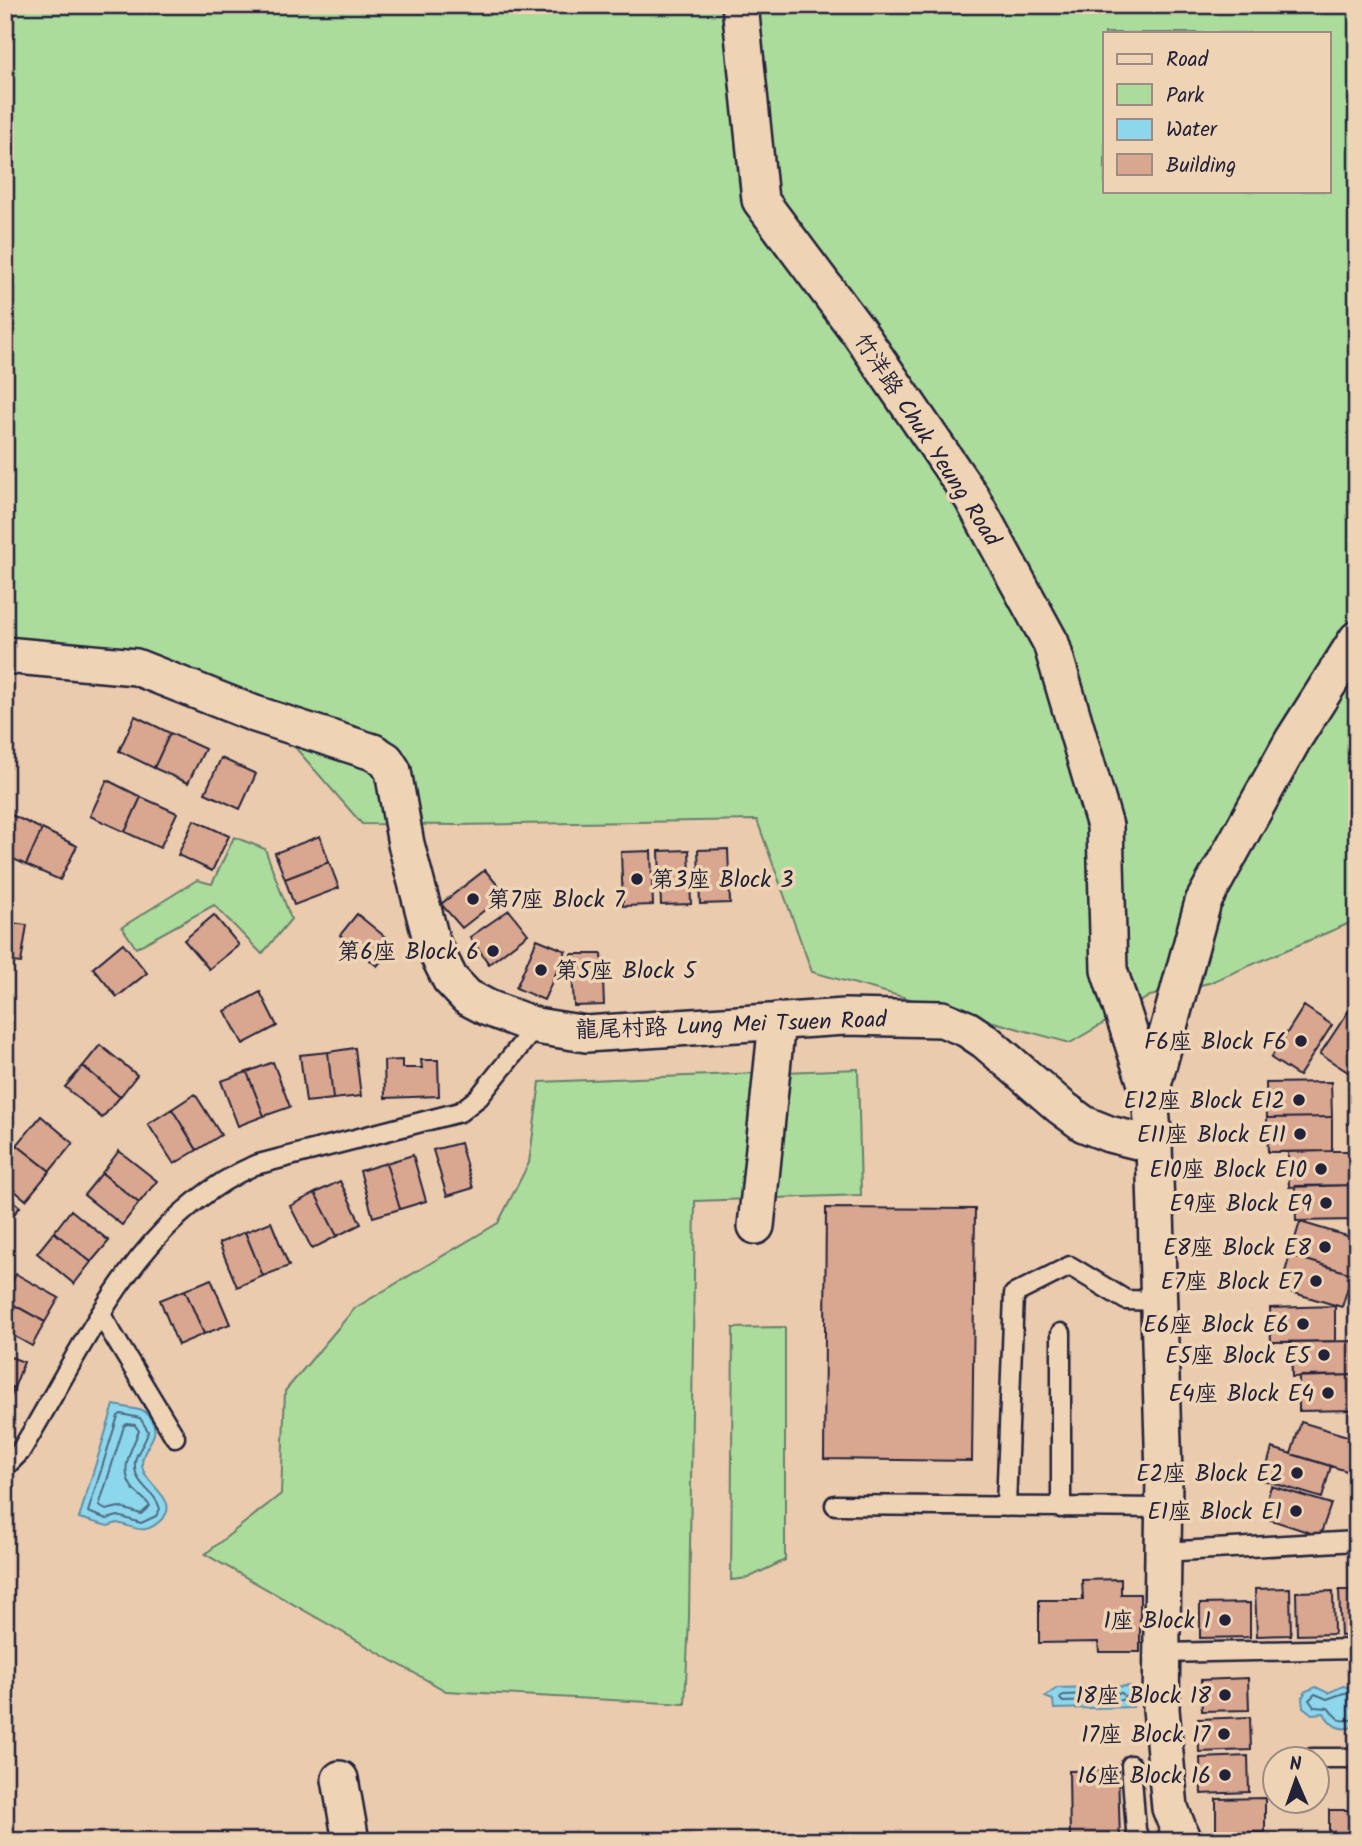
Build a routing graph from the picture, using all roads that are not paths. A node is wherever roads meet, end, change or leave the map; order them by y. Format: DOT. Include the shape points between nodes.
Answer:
graph roads {
  1 [pos="740,5"];
  2 [pos="1357,639"];
  3 [pos="5,655"];
  4 [pos="777,1021"];
  5 [pos="536,1026"];
  6 [pos="1150,1096"];
  7 [pos="1154,1145"];
  8 [pos="756,1226"];
  9 [pos="1160,1301"];
  10 [pos="101,1315"];
  11 [pos="1061,1333"];
  12 [pos="175,1437"];
  13 [pos="5,1467"];
  14 [pos="835,1505"];
  15 [pos="1006,1507"];
  16 [pos="1061,1508"];
  17 [pos="1163,1508"];
  18 [pos="1357,1541"];
  19 [pos="1163,1552"];
  20 [pos="1357,1649"];
  21 [pos="1161,1653"];
  22 [pos="1357,1758"];
  23 [pos="1330,1759"];
  24 [pos="1131,1765"];
  25 [pos="340,1779"];
  26 [pos="1170,1808"];
  27 [pos="1138,1835"];
  28 [pos="351,1841"];
  29 [pos="1182,1841"];
  1 -- 6 [label="street, 竹洋路 Chuk Yeung Road" via="760,200 860,334 972,498 1051,643 1105,826 1108,970"];
  2 -- 6 [label="street" via="1293,740 1203,902"];
  3 -- 5 [label="street, 龍尾村路 Lung Mei Tsuen Road" via="136,667 386,760 393,771 432,943 450,979 467,997"];
  4 -- 5 [label="street, 龍尾村路 Lung Mei Tsuen Road" via="586,1034"];
  4 -- 7 [label="street, 龍尾村路 Lung Mei Tsuen Road" via="942,1019 985,1041 1084,1124"];
  4 -- 8 [label="street"];
  5 -- 10 [label="lane" via="479,1097 460,1112 279,1157 237,1173 209,1191 186,1207 139,1256"];
  6 -- 7 [label="street, 竹洋路 Chuk Yeung Road"];
  7 -- 9 [label="street, 竹洋路 Chuk Yeung Road"];
  9 -- 15 [label="lane" via="1126,1300 1070,1266 1014,1294"];
  9 -- 17 [label="street, 竹洋路 Chuk Yeung Road"];
  10 -- 12 [label="lane"];
  10 -- 13 [label="lane" via="20,1452"];
  11 -- 16 [label="lane"];
  14 -- 15 [label="lane"];
  15 -- 16 [label="lane"];
  16 -- 17 [label="lane"];
  17 -- 19 [label="street, 竹洋路 Chuk Yeung Road"];
  18 -- 19 [label="lane"];
  19 -- 21 [label="street, 竹洋路 Chuk Yeung Road"];
  20 -- 21 [label="lane"];
  21 -- 26 [label="street, 竹洋路 Chuk Yeung Road"];
  22 -- 23 [label="lane"];
  24 -- 27 [label="lane"];
  25 -- 28 [label="street"];
  26 -- 27 [label="lane"];
  26 -- 29 [label="street, 竹洋路 Chuk Yeung Road"];
}
